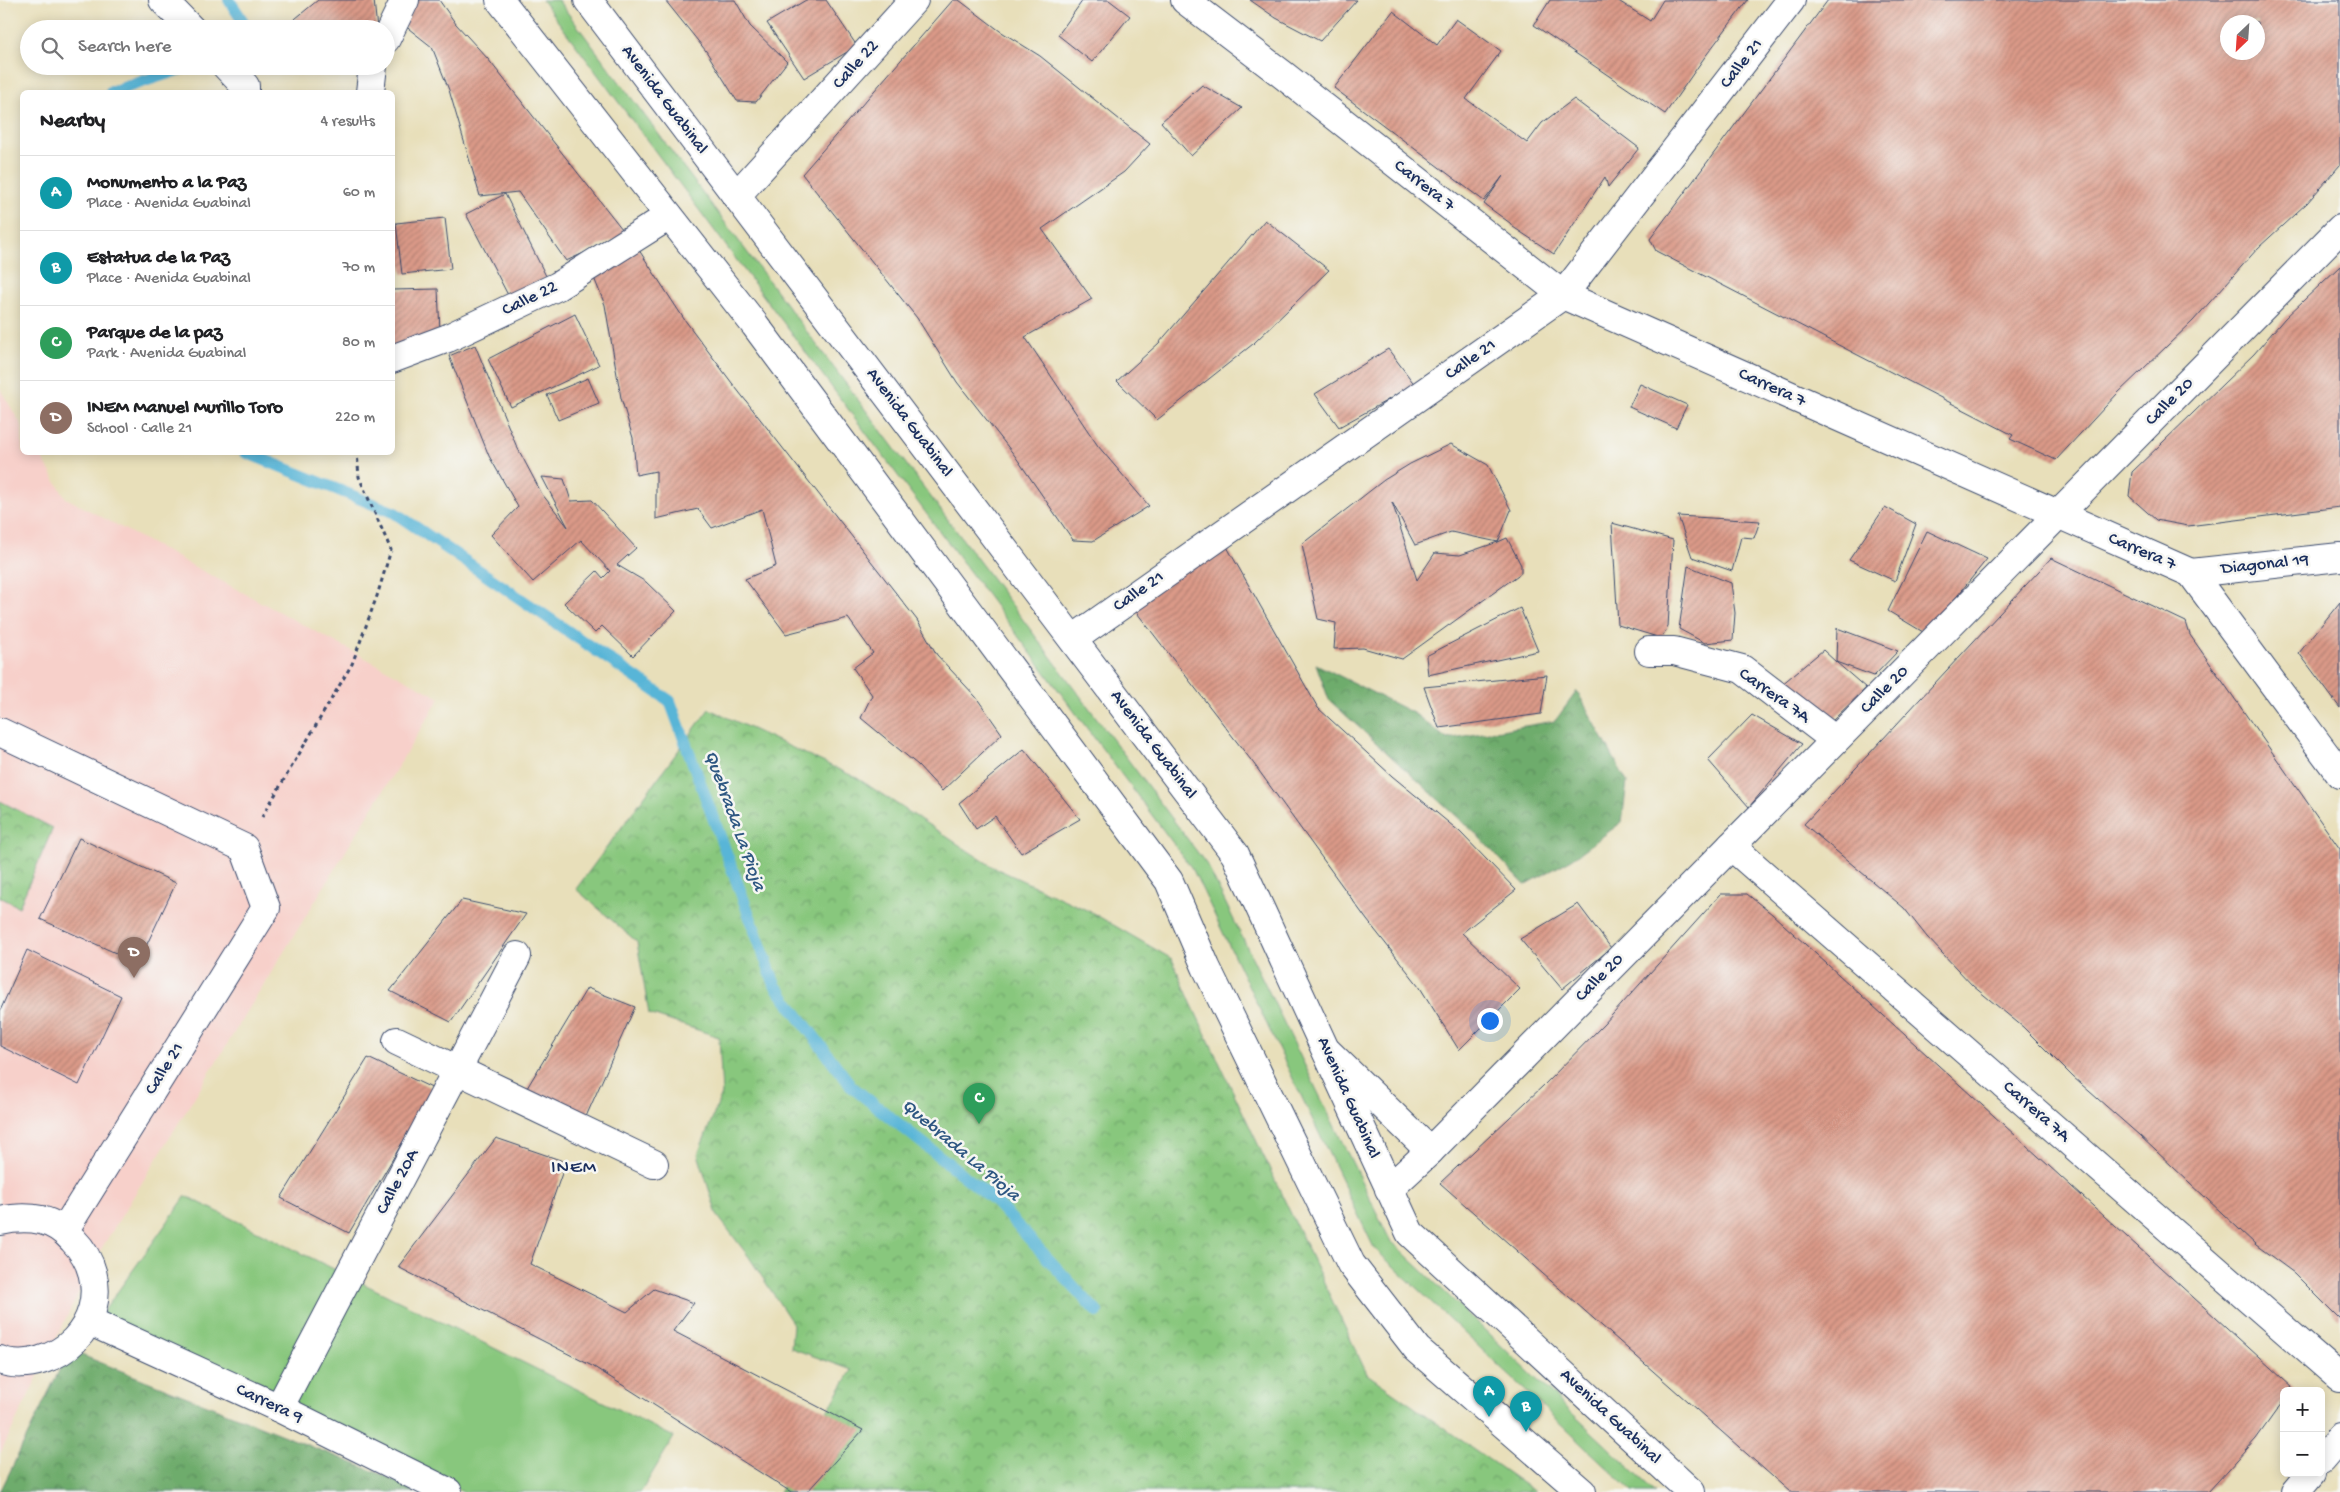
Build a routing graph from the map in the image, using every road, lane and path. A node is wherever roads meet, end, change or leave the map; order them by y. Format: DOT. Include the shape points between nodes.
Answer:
graph roads {
  1 [pos="163,0"];
  2 [pos="405,0"];
  3 [pos="500,0"];
  4 [pos="588,0"];
  5 [pos="914,0"];
  6 [pos="1184,0"];
  7 [pos="1792,0"];
  8 [pos="182,20"];
  9 [pos="395,20"];
  10 [pos="372,75"];
  11 [pos="370,90"];
  12 [pos="736,196"];
  13 [pos="664,219"];
  14 [pos="2340,230"];
  15 [pos="1563,295"];
  16 [pos="395,357"];
  17 [pos="356,455"];
  18 [pos="2057,516"];
  19 [pos="2340,557"];
  20 [pos="2191,573"];
  21 [pos="1073,639"];
  22 [pos="1649,651"];
  23 [pos="0,732"];
  24 [pos="1835,740"];
  25 [pos="2340,774"];
  26 [pos="1731,846"];
  27 [pos="244,848"];
  28 [pos="516,956"];
  29 [pos="397,1041"];
  30 [pos="1328,1052"];
  31 [pos="458,1068"];
  32 [pos="1430,1151"];
  33 [pos="654,1164"];
  34 [pos="1389,1189"];
  35 [pos="0,1221"];
  36 [pos="64,1231"];
  37 [pos="89,1321"];
  38 [pos="0,1360"];
  39 [pos="2340,1378"];
  40 [pos="279,1408"];
  41 [pos="2340,1438"];
  42 [pos="2325,1455"];
  43 [pos="2308,1477"];
  44 [pos="448,1492"];
  45 [pos="1582,1492"];
  46 [pos="1691,1492"];
  47 [pos="2295,1492"];
  1 -- 8 [label="street"];
  2 -- 9 [label="street"];
  3 -- 13 [label="street"];
  4 -- 12 [label="street, Avenida Guabinal"];
  5 -- 12 [label="street, Calle 22"];
  6 -- 15 [label="street, Carrera 7"];
  7 -- 15 [label="street, Calle 21"];
  10 -- 11 [label="street"];
  12 -- 21 [label="street, Avenida Guabinal"];
  13 -- 16 [label="street, Calle 22" via="558,286 448,338"];
  13 -- 45 [label="street" via="755,325 1169,881 1206,967 1351,1264 1417,1349"];
  14 -- 18 [label="street, Calle 20"];
  15 -- 18 [label="street, Carrera 7"];
  15 -- 21 [label="street, Calle 21"];
  17 -- 27 [label="path" via="359,477 391,550 352,664"];
  18 -- 20 [label="street, Carrera 7"];
  18 -- 24 [label="street, Calle 20"];
  19 -- 20 [label="street, Diagonal 19"];
  20 -- 25 [label="street, Carrera 7"];
  21 -- 30 [label="street, Avenida Guabinal" via="1235,854"];
  22 -- 24 [label="street, Carrera 7A" via="1674,651 1742,670"];
  23 -- 27 [label="street"];
  24 -- 26 [label="street, Calle 20"];
  26 -- 32 [label="street, Calle 20"];
  26 -- 39 [label="street, Carrera 7A"];
  27 -- 36 [label="street, Calle 21" via="266,908"];
  28 -- 31 [label="street, Calle 20A"];
  29 -- 31 [label="street"];
  30 -- 32 [label="street"];
  30 -- 34 [label="street, Avenida Guabinal"];
  31 -- 33 [label="street"];
  31 -- 40 [label="street, Calle 20A"];
  32 -- 34 [label="street, Calle 20"];
  34 -- 46 [label="street, Avenida Guabinal" via="1410,1232"];
  35 -- 36 [label="street" via="20,1217 43,1220"];
  36 -- 37 [label="street" via="82,1249 93,1272 95,1296"];
  37 -- 38 [label="street" via="75,1341 55,1356 31,1364"];
  37 -- 40 [label="street, Carrera 9"];
  40 -- 44 [label="street, Carrera 9"];
  41 -- 42 [label="street"];
  43 -- 47 [label="street"];
}
